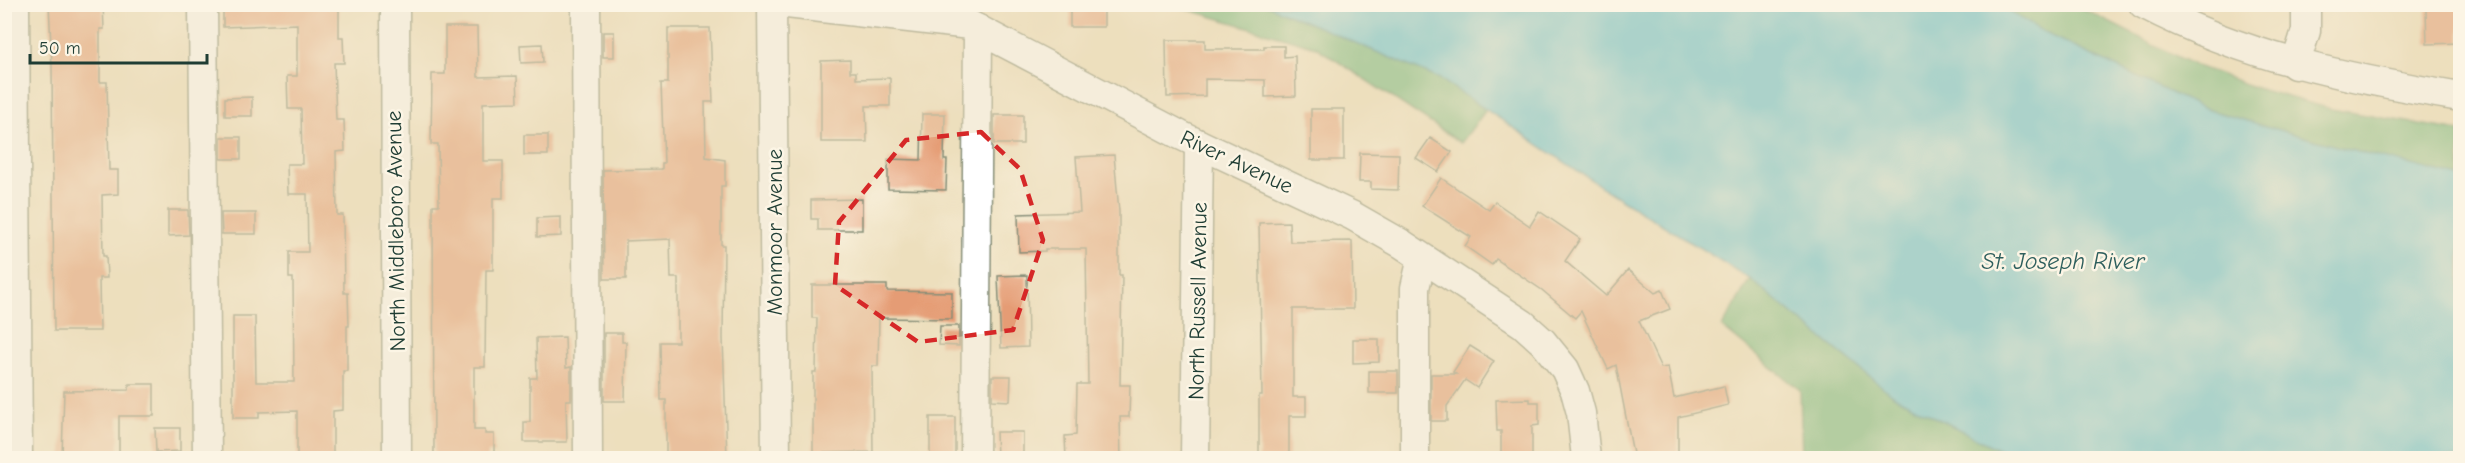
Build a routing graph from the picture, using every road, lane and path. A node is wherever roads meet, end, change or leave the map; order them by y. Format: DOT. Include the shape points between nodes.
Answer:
graph roads {
  1 [pos="15,4"];
  2 [pos="203,4"];
  3 [pos="394,4"];
  4 [pos="586,4"];
  5 [pos="772,4"];
  6 [pos="787,4"];
  7 [pos="2306,4"];
  8 [pos="2152,7"];
  9 [pos="978,29"];
  10 [pos="2295,64"];
  11 [pos="2460,97"];
  12 [pos="1199,144"];
  13 [pos="1422,258"];
  14 [pos="18,459"];
  15 [pos="207,459"];
  16 [pos="398,459"];
  17 [pos="588,459"];
  18 [pos="776,459"];
  19 [pos="975,459"];
  20 [pos="1196,459"];
  21 [pos="1415,459"];
  22 [pos="1586,459"];
  1 -- 14 [label="street"];
  2 -- 15 [label="street"];
  3 -- 16 [label="street, North Middleboro Avenue"];
  4 -- 17 [label="street"];
  5 -- 18 [label="street, Monmoor Avenue"];
  6 -- 9 [label="street, River Avenue" via="948,22"];
  7 -- 10 [label="street" via="2306,31"];
  8 -- 10 [label="street" via="2224,42"];
  9 -- 12 [label="street, River Avenue"];
  9 -- 19 [label="street"];
  10 -- 11 [label="street"];
  12 -- 13 [label="street, River Avenue" via="1353,216"];
  12 -- 20 [label="street, North Russell Avenue"];
  13 -- 21 [label="street" via="1415,288"];
  13 -- 22 [label="street, River Avenue" via="1523,324 1543,342 1565,369 1581,413"];
}
